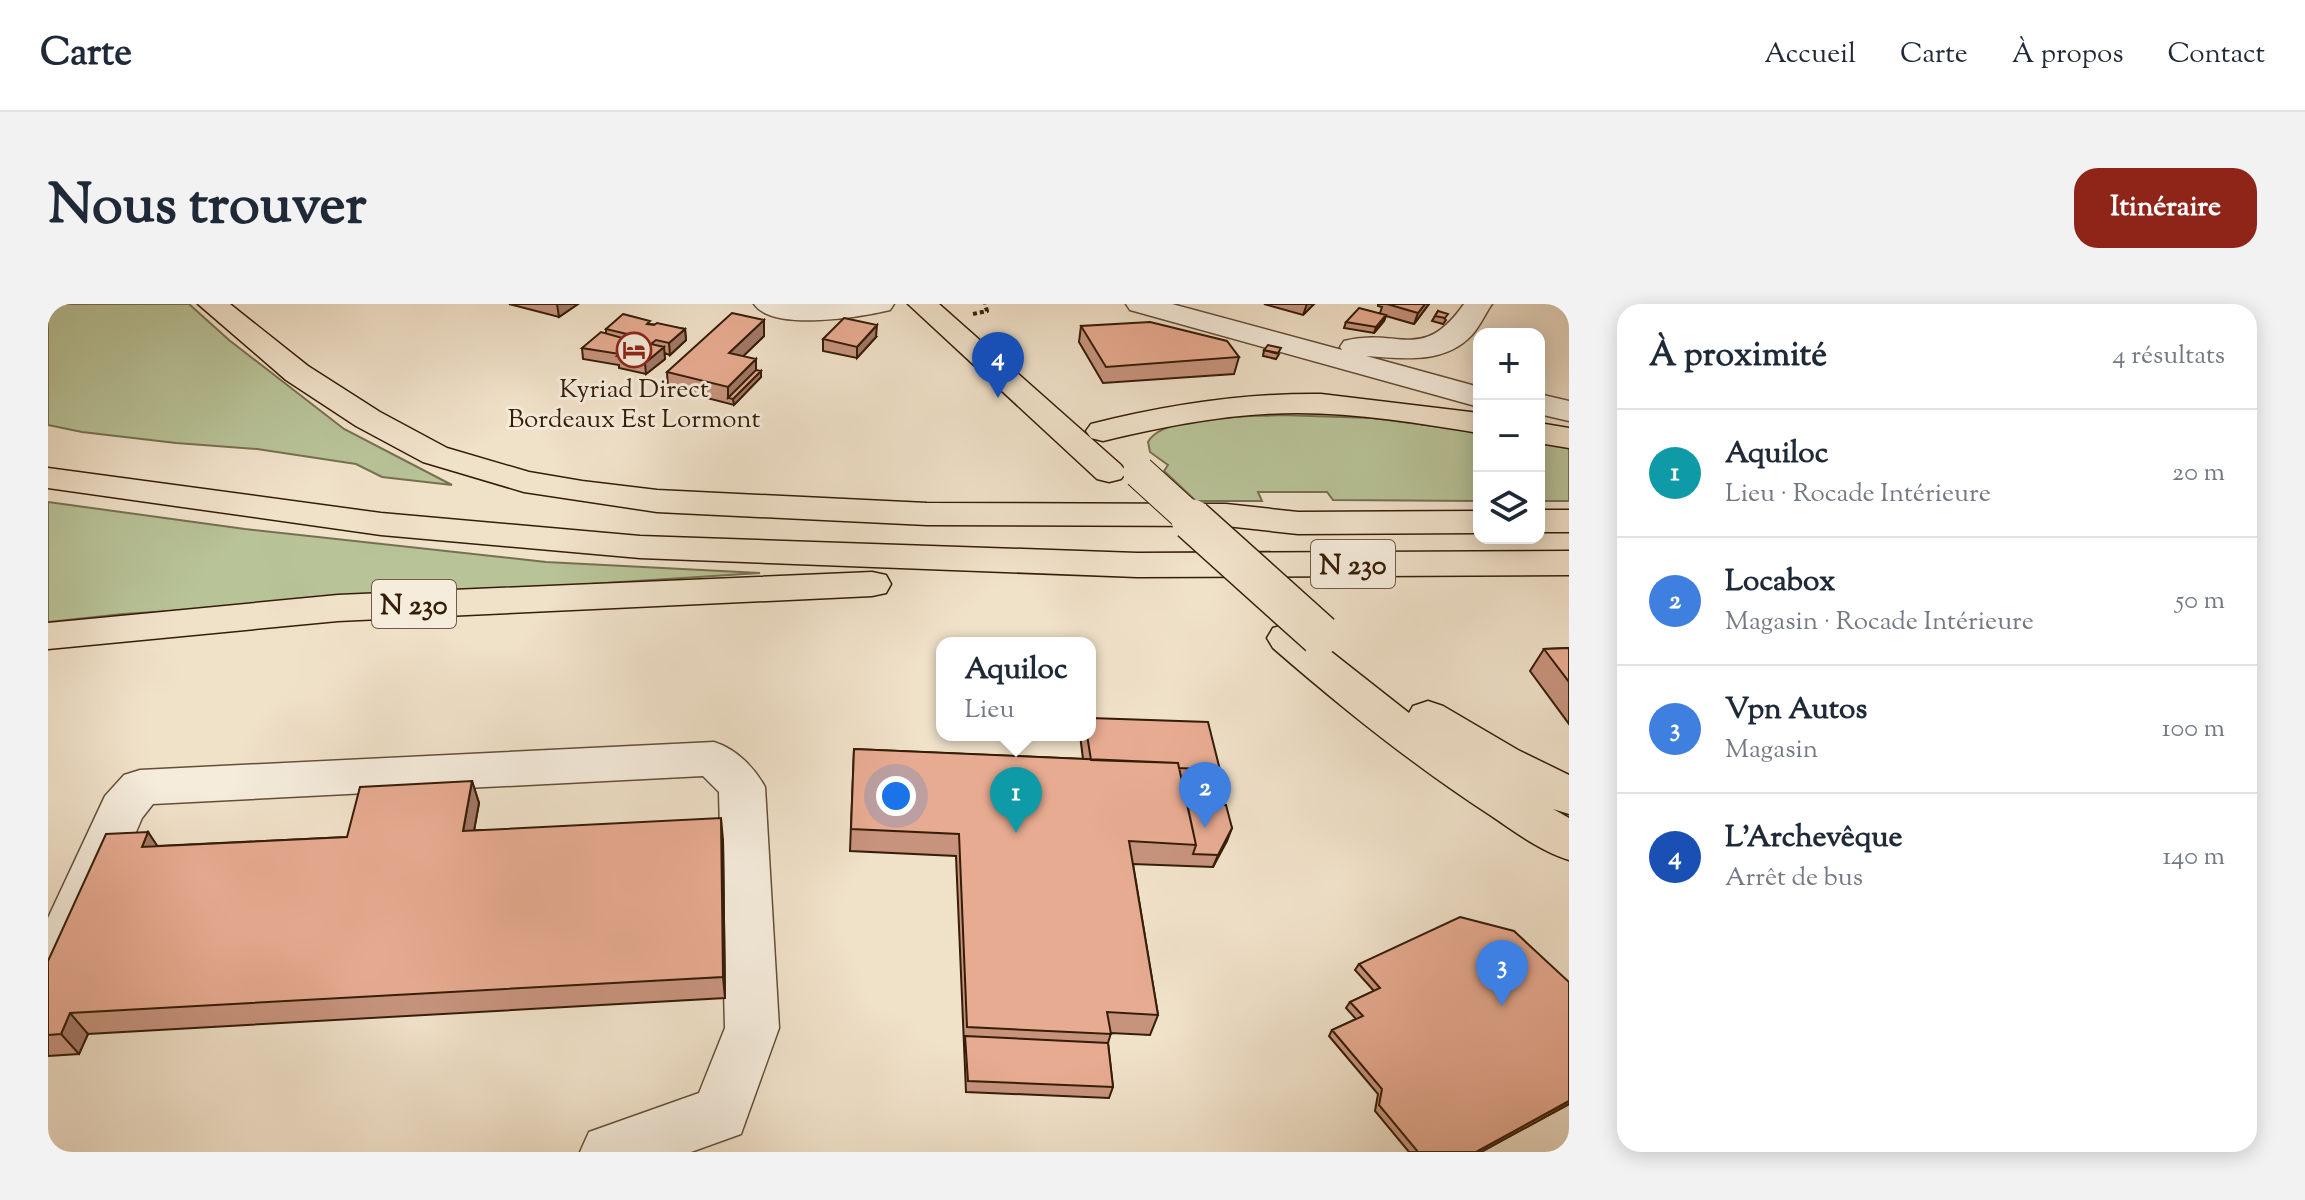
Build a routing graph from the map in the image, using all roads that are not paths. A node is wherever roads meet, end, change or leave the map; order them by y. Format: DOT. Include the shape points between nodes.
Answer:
graph roads {
  1 [pos="212,304"];
  2 [pos="768,304"];
  3 [pos="880,304"];
  4 [pos="922,304"];
  5 [pos="956,304"];
  6 [pos="1140,304"];
  7 [pos="1478,304"];
  8 [pos="1252,333"];
  9 [pos="1445,339"];
  10 [pos="1473,350"];
  11 [pos="1473,395"];
  12 [pos="1545,405"];
  13 [pos="1569,411"];
  14 [pos="1473,422"];
  15 [pos="1545,434"];
  16 [pos="1569,438"];
  17 [pos="48,447"];
  18 [pos="1111,458"];
  19 [pos="48,478"];
  20 [pos="1545,521"];
  21 [pos="1569,521"];
  22 [pos="1473,522"];
  23 [pos="1298,523"];
  24 [pos="1569,563"];
  25 [pos="1137,565"];
  26 [pos="48,636"];
  27 [pos="1304,636"];
  28 [pos="1569,796"];
  29 [pos="1569,841"];
  30 [pos="48,976"];
  31 [pos="610,1152"];
  1 -- 23 [label="main road, N 230" via="297,373 368,419 435,455 524,482 657,501 787,509 1226,515"];
  2 -- 3 [label="street" via="822,313"];
  4 -- 18 [label="main road"];
  5 -- 18 [label="main road" via="1044,375"];
  6 -- 8 [label="street"];
  7 -- 9 [label="street" via="1459,332"];
  8 -- 9 [label="street" via="1386,349 1424,350"];
  8 -- 11 [label="street"];
  9 -- 10 [label="street"];
  12 -- 13 [label="street"];
  14 -- 18 [label="main road" via="1307,404 1253,405 1188,412"];
  15 -- 16 [label="main road"];
  17 -- 23 [label="main road, N 230" via="407,500 651,520 1111,534 1226,533"];
  18 -- 27 [label="main road"];
  19 -- 25 [label="main road, N 230" via="366,522 640,547"];
  20 -- 21 [label="main road"];
  22 -- 23 [label="main road, N 230"];
  24 -- 25 [label="main road, N 230"];
  25 -- 26 [label="main road, N 230" via="1083,582 781,586 493,599"];
  27 -- 28 [label="main road" via="1502,762"];
  27 -- 29 [label="main road" via="1420,745"];
  30 -- 31 [label="street" via="122,809 140,787 714,759 742,787 752,1028 720,1114"];
}
